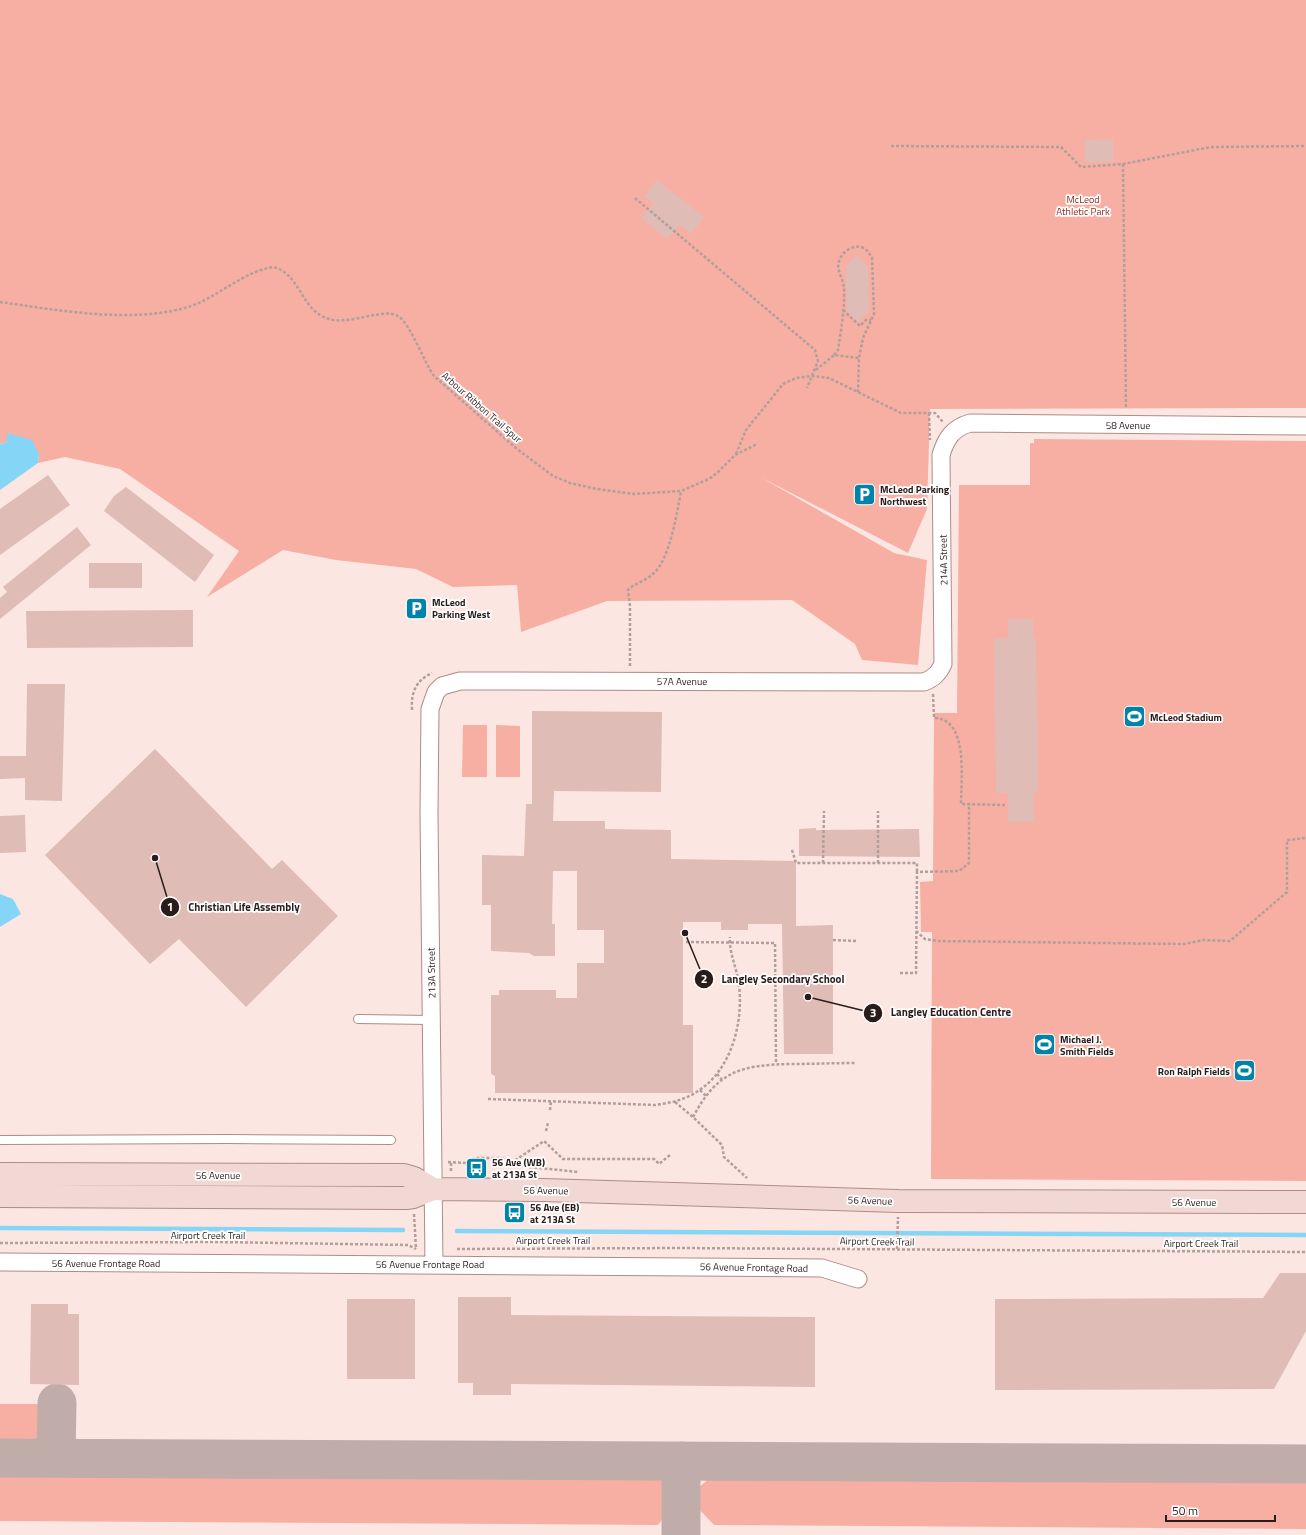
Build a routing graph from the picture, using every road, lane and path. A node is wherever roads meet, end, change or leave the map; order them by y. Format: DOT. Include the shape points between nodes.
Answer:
graph roads {
  1 [pos="891,146"];
  2 [pos="1306,146"];
  3 [pos="1123,164"];
  4 [pos="634,198"];
  5 [pos="0,302"];
  6 [pos="843,310"];
  7 [pos="871,320"];
  8 [pos="834,354"];
  9 [pos="859,358"];
  10 [pos="816,370"];
  11 [pos="812,376"];
  12 [pos="807,388"];
  13 [pos="858,392"];
  14 [pos="929,413"];
  15 [pos="1126,426"];
  16 [pos="1306,426"];
  17 [pos="952,432"];
  18 [pos="757,444"];
  19 [pos="930,447"];
  20 [pos="736,455"];
  21 [pos="681,491"];
  22 [pos="630,664"];
  23 [pos="439,679"];
  24 [pos="928,687"];
  25 [pos="412,710"];
  26 [pos="969,804"];
  27 [pos="1005,804"];
  28 [pos="824,811"];
  29 [pos="878,811"];
  30 [pos="1306,838"];
  31 [pos="792,850"];
  32 [pos="823,863"];
  33 [pos="878,863"];
  34 [pos="917,872"];
  35 [pos="916,931"];
  36 [pos="730,937"];
  37 [pos="833,940"];
  38 [pos="857,941"];
  39 [pos="686,942"];
  40 [pos="730,942"];
  41 [pos="900,973"];
  42 [pos="358,1019"];
  43 [pos="431,1020"];
  44 [pos="856,1063"];
  45 [pos="776,1064"];
  46 [pos="717,1074"];
  47 [pos="722,1080"];
  48 [pos="700,1090"];
  49 [pos="706,1096"];
  50 [pos="488,1099"];
  51 [pos="551,1102"];
  52 [pos="675,1102"];
  53 [pos="550,1110"];
  54 [pos="694,1117"];
  55 [pos="548,1123"];
  56 [pos="546,1131"];
  57 [pos="0,1140"];
  58 [pos="391,1140"];
  59 [pos="670,1155"];
  60 [pos="451,1162"];
  61 [pos="510,1163"];
  62 [pos="584,1172"];
  63 [pos="0,1174"];
  64 [pos="750,1181"];
  65 [pos="433,1189"];
  66 [pos="0,1196"];
  67 [pos="1306,1202"];
  68 [pos="415,1215"];
  69 [pos="898,1220"];
  70 [pos="0,1243"];
  71 [pos="454,1249"];
  72 [pos="898,1249"];
  73 [pos="1306,1252"];
  74 [pos="0,1262"];
  75 [pos="434,1264"];
  76 [pos="858,1279"];
  1 -- 3 [label="path" via="1061,147 1081,167"];
  2 -- 3 [label="path" via="1211,147"];
  3 -- 15 [label="path"];
  4 -- 10 [label="path" via="816,350"];
  5 -- 21 [label="path, Arbour Ribbon Trail Spur" via="65,312 161,312 203,301 255,272 277,268 287,272 310,307 326,318 341,321 386,314 397,316 406,324 424,362 434,376 517,449 553,476 570,483 634,494"];
  6 -- 7 [label="path" via="860,326 866,320"];
  6 -- 7 [label="path" via="844,286 838,262 850,249 863,248 872,258 874,314"];
  6 -- 8 [label="path" via="838,350"];
  7 -- 9 [label="path" via="863,338"];
  8 -- 9 [label="path"];
  8 -- 10 [label="path"];
  9 -- 13 [label="path"];
  10 -- 11 [label="path"];
  11 -- 12 [label="path"];
  11 -- 13 [label="path" via="829,378"];
  11 -- 20 [label="path" via="796,378 783,384 746,430"];
  13 -- 14 [label="path" via="901,413"];
  14 -- 17 [label="path" via="935,413"];
  14 -- 19 [label="path"];
  15 -- 16 [label="street, 58 Avenue"];
  15 -- 17 [label="street, 58 Avenue" via="970,423"];
  17 -- 24 [label="street, 214A Street" via="945,442 941,455 943,664"];
  18 -- 20 [label="path, Arbour Ribbon Trail Spur"];
  20 -- 21 [label="path, Arbour Ribbon Trail Spur" via="709,479"];
  21 -- 22 [label="path" via="675,523 662,562 653,574 628,590"];
  23 -- 24 [label="street, 57A Avenue"];
  23 -- 25 [label="path" via="426,676 416,684 412,695"];
  23 -- 43 [label="street, 213A Street" via="430,709"];
  24 -- 26 [label="path" via="934,718 950,723 960,745 960,804"];
  26 -- 27 [label="path"];
  26 -- 34 [label="path" via="969,863 959,871"];
  28 -- 32 [label="path"];
  29 -- 33 [label="path"];
  30 -- 35 [label="path" via="1287,840 1287,892 1230,940 1203,940 1184,944 937,941 925,939"];
  31 -- 32 [label="path" via="796,863"];
  32 -- 33 [label="path"];
  33 -- 34 [label="path" via="917,863"];
  34 -- 35 [label="path"];
  35 -- 41 [label="path" via="916,973"];
  36 -- 40 [label="path"];
  37 -- 38 [label="path"];
  39 -- 40 [label="path"];
  40 -- 45 [label="path" via="775,943"];
  40 -- 46 [label="path" via="738,978 740,1007 738,1026 731,1047"];
  42 -- 43 [label="lane"];
  43 -- 65 [label="street, 213A Street"];
  44 -- 45 [label="path"];
  45 -- 47 [label="path" via="738,1070"];
  46 -- 47 [label="path"];
  46 -- 48 [label="path"];
  47 -- 49 [label="path"];
  48 -- 49 [label="path"];
  48 -- 52 [label="path"];
  49 -- 54 [label="path"];
  50 -- 51 [label="path"];
  51 -- 52 [label="path" via="655,1105"];
  51 -- 53 [label="path"];
  52 -- 54 [label="path"];
  54 -- 64 [label="path" via="722,1145 724,1156"];
  55 -- 56 [label="path"];
  57 -- 58 [label="lane"];
  59 -- 61 [label="path" via="659,1164 654,1159 563,1159 544,1141"];
  60 -- 61 [label="path" via="468,1163 475,1158 502,1158"];
  61 -- 62 [label="path"];
  63 -- 65 [label="main road, 56 Avenue" via="404,1176 414,1178"];
  65 -- 66 [label="main road, 56 Avenue" via="406,1198"];
  65 -- 67 [label="main road, 56 Avenue" via="898,1201"];
  65 -- 75 [label="street, 213A Street"];
  68 -- 70 [label="path, Airport Creek Trail" via="416,1249 408,1245 217,1242"];
  69 -- 72 [label="path"];
  71 -- 72 [label="path, Airport Creek Trail"];
  72 -- 73 [label="path, Airport Creek Trail"];
  74 -- 75 [label="street, 56 Avenue Frontage Road"];
  75 -- 76 [label="street, 56 Avenue Frontage Road" via="822,1268"];
}
